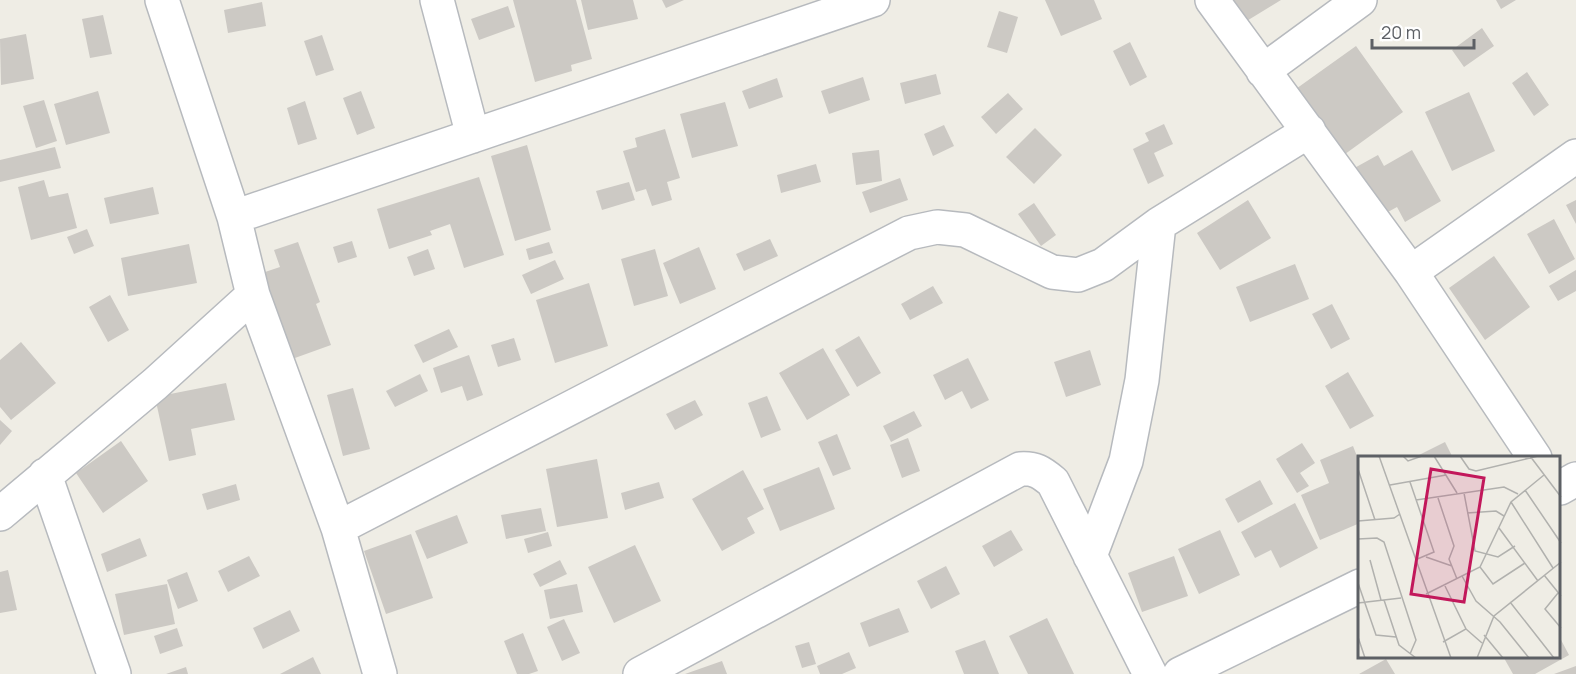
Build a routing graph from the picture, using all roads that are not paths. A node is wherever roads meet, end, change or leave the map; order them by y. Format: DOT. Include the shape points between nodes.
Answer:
graph roads {
  1 [pos="162,0"];
  2 [pos="437,0"];
  3 [pos="873,0"];
  4 [pos="1212,0"];
  5 [pos="1360,0"];
  6 [pos="1263,71"];
  7 [pos="1309,131"];
  8 [pos="473,136"];
  9 [pos="1576,156"];
  10 [pos="234,217"];
  11 [pos="1159,224"];
  12 [pos="1412,272"];
  13 [pos="253,295"];
  14 [pos="1534,456"];
  15 [pos="45,475"];
  16 [pos="1576,479"];
  17 [pos="1561,487"];
  18 [pos="0,514"];
  19 [pos="338,528"];
  20 [pos="1090,556"];
  21 [pos="1358,587"];
  22 [pos="114,674"];
  23 [pos="380,674"];
  24 [pos="640,674"];
  25 [pos="1150,674"];
  26 [pos="1180,674"];
  1 -- 10 [label="street"];
  2 -- 8 [label="street"];
  3 -- 8 [label="street"];
  4 -- 6 [label="street"];
  5 -- 6 [label="street"];
  6 -- 7 [label="street"];
  7 -- 11 [label="street"];
  7 -- 12 [label="street"];
  8 -- 10 [label="street"];
  9 -- 12 [label="street"];
  10 -- 13 [label="street"];
  11 -- 19 [label="street" via="1103,265 1078,275 1052,272 965,230 937,227 909,233"];
  11 -- 20 [label="street" via="1143,380 1126,461"];
  12 -- 14 [label="street"];
  13 -- 15 [label="street" via="155,384"];
  13 -- 19 [label="street"];
  15 -- 18 [label="street"];
  15 -- 22 [label="street"];
  16 -- 17 [label="street"];
  19 -- 23 [label="street"];
  20 -- 24 [label="street" via="1053,482 1041,471 1020,469"];
  20 -- 25 [label="street"];
  21 -- 26 [label="street"];
}
